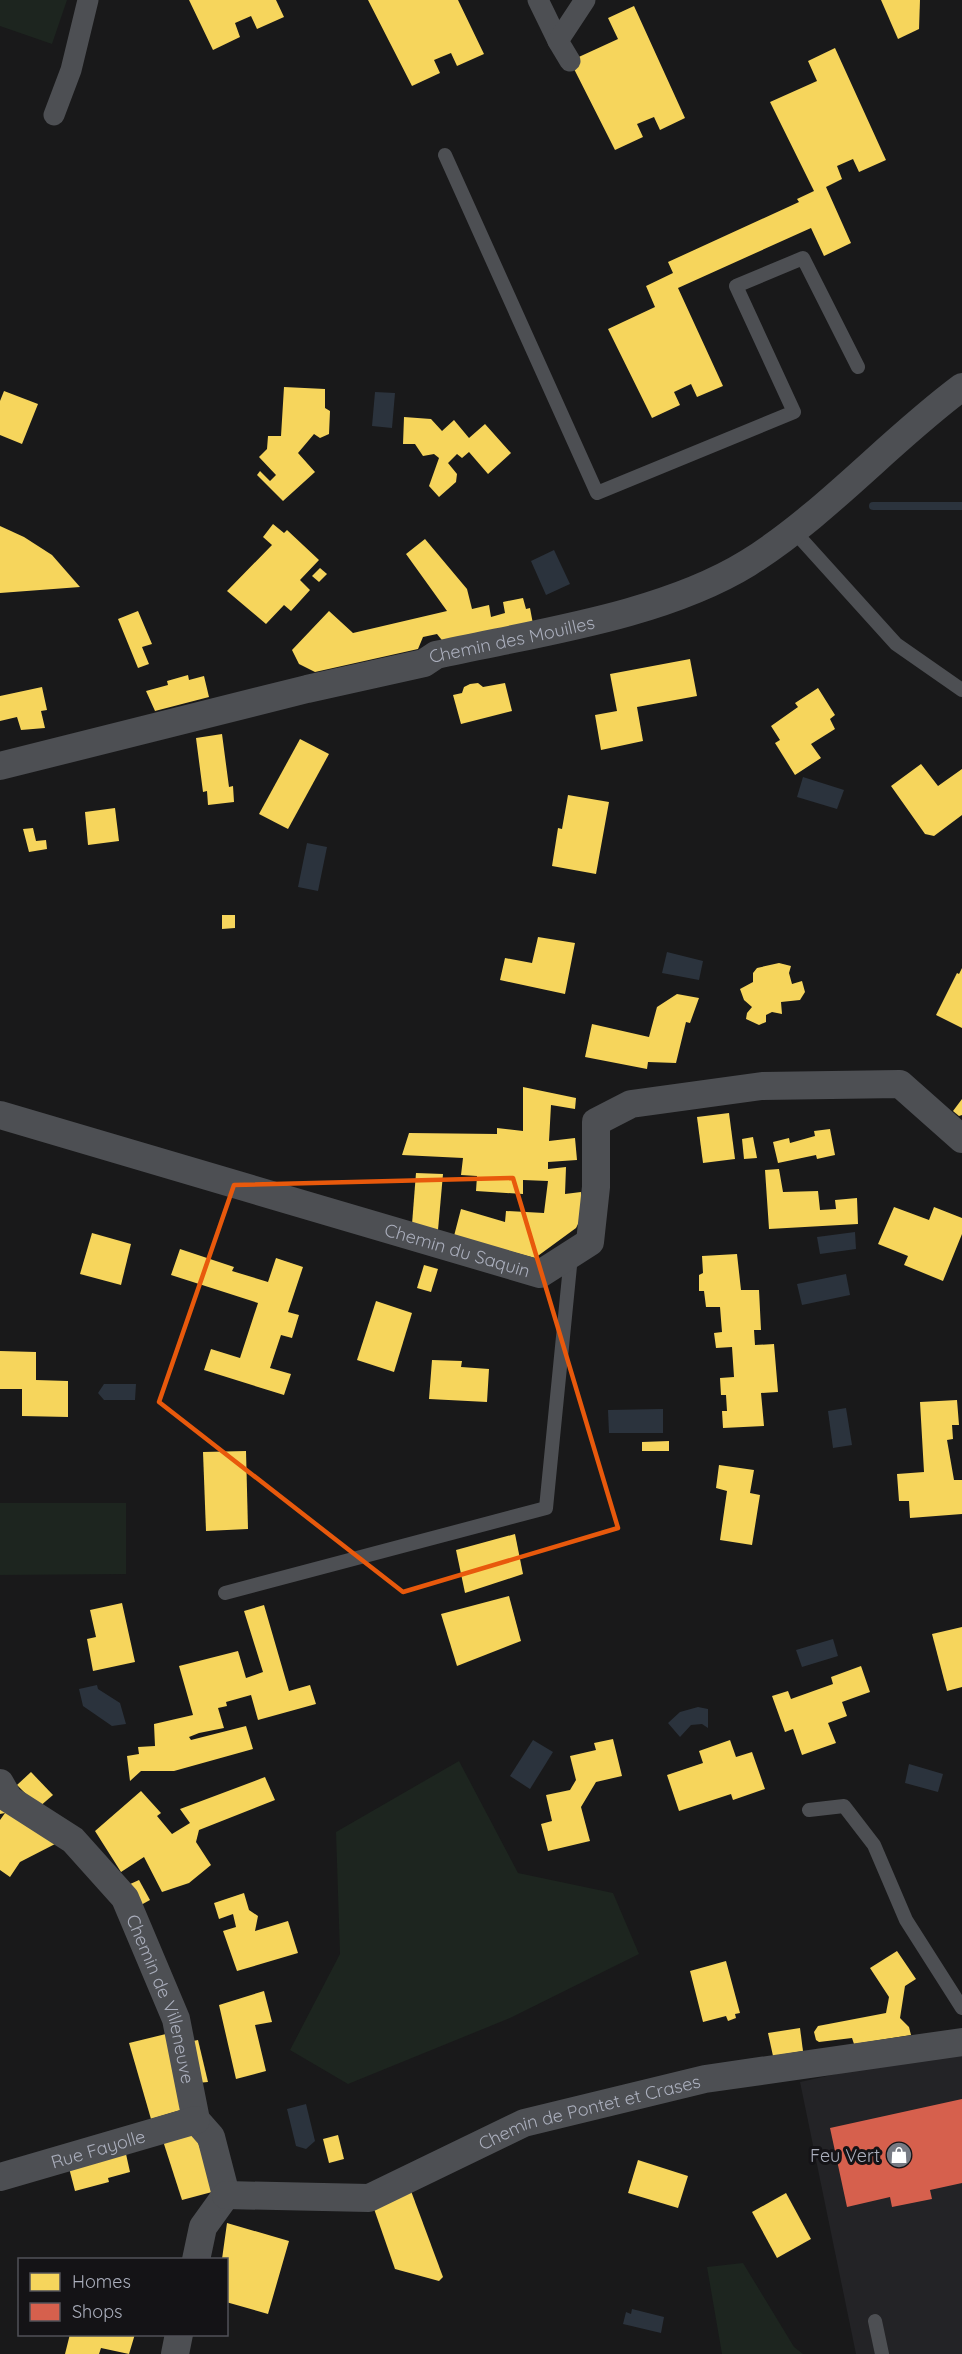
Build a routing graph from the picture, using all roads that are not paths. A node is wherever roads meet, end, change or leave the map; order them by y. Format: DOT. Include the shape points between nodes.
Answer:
graph roads {
  1 [pos="88,0"];
  2 [pos="538,0"];
  3 [pos="585,0"];
  4 [pos="558,41"];
  5 [pos="570,61"];
  6 [pos="54,115"];
  7 [pos="445,154"];
  8 [pos="858,367"];
  9 [pos="962,387"];
  10 [pos="793,530"];
  11 [pos="962,690"];
  12 [pos="0,766"];
  13 [pos="0,1115"];
  14 [pos="962,1139"];
  15 [pos="572,1254"];
  16 [pos="225,1593"];
  17 [pos="0,1783"];
  18 [pos="809,1810"];
  19 [pos="962,2008"];
  20 [pos="962,2042"];
  21 [pos="196,2120"];
  22 [pos="0,2177"];
  23 [pos="226,2195"];
  24 [pos="196,2258"];
  25 [pos="875,2321"];
  26 [pos="178,2336"];
  27 [pos="174,2354"];
  28 [pos="882,2354"];
  1 -- 6 [label="street" via="71,70"];
  2 -- 4 [label="street"];
  3 -- 4 [label="street"];
  4 -- 5 [label="street"];
  7 -- 8 [label="lane" via="597,493 794,412 736,286 803,258"];
  9 -- 10 [label="street, Chemin des Mouilles"];
  10 -- 11 [label="lane" via="896,644"];
  10 -- 12 [label="street, Chemin des Mouilles" via="702,588 626,612"];
  13 -- 15 [label="street, Chemin du Saquin" via="540,1274"];
  14 -- 15 [label="street, Chemin du Saquin" via="900,1084 762,1086 631,1104 596,1122 596,1187 590,1242"];
  15 -- 16 [label="lane" via="546,1508"];
  17 -- 21 [label="street, Chemin de Villeneuve" via="9,1798 73,1840 125,1898 176,2019"];
  18 -- 19 [label="lane" via="844,1806 862,1829 874,1845 906,1920"];
  20 -- 23 [label="street, Chemin de Pontet et Crases" via="705,2079 524,2123 369,2198"];
  21 -- 22 [label="street, Rue Fayolle"];
  21 -- 23 [label="street, Chemin de Villeneuve" via="211,2137"];
  23 -- 24 [label="street" via="203,2227"];
  25 -- 28 [label="lane"];
  26 -- 27 [label="street"];
}
